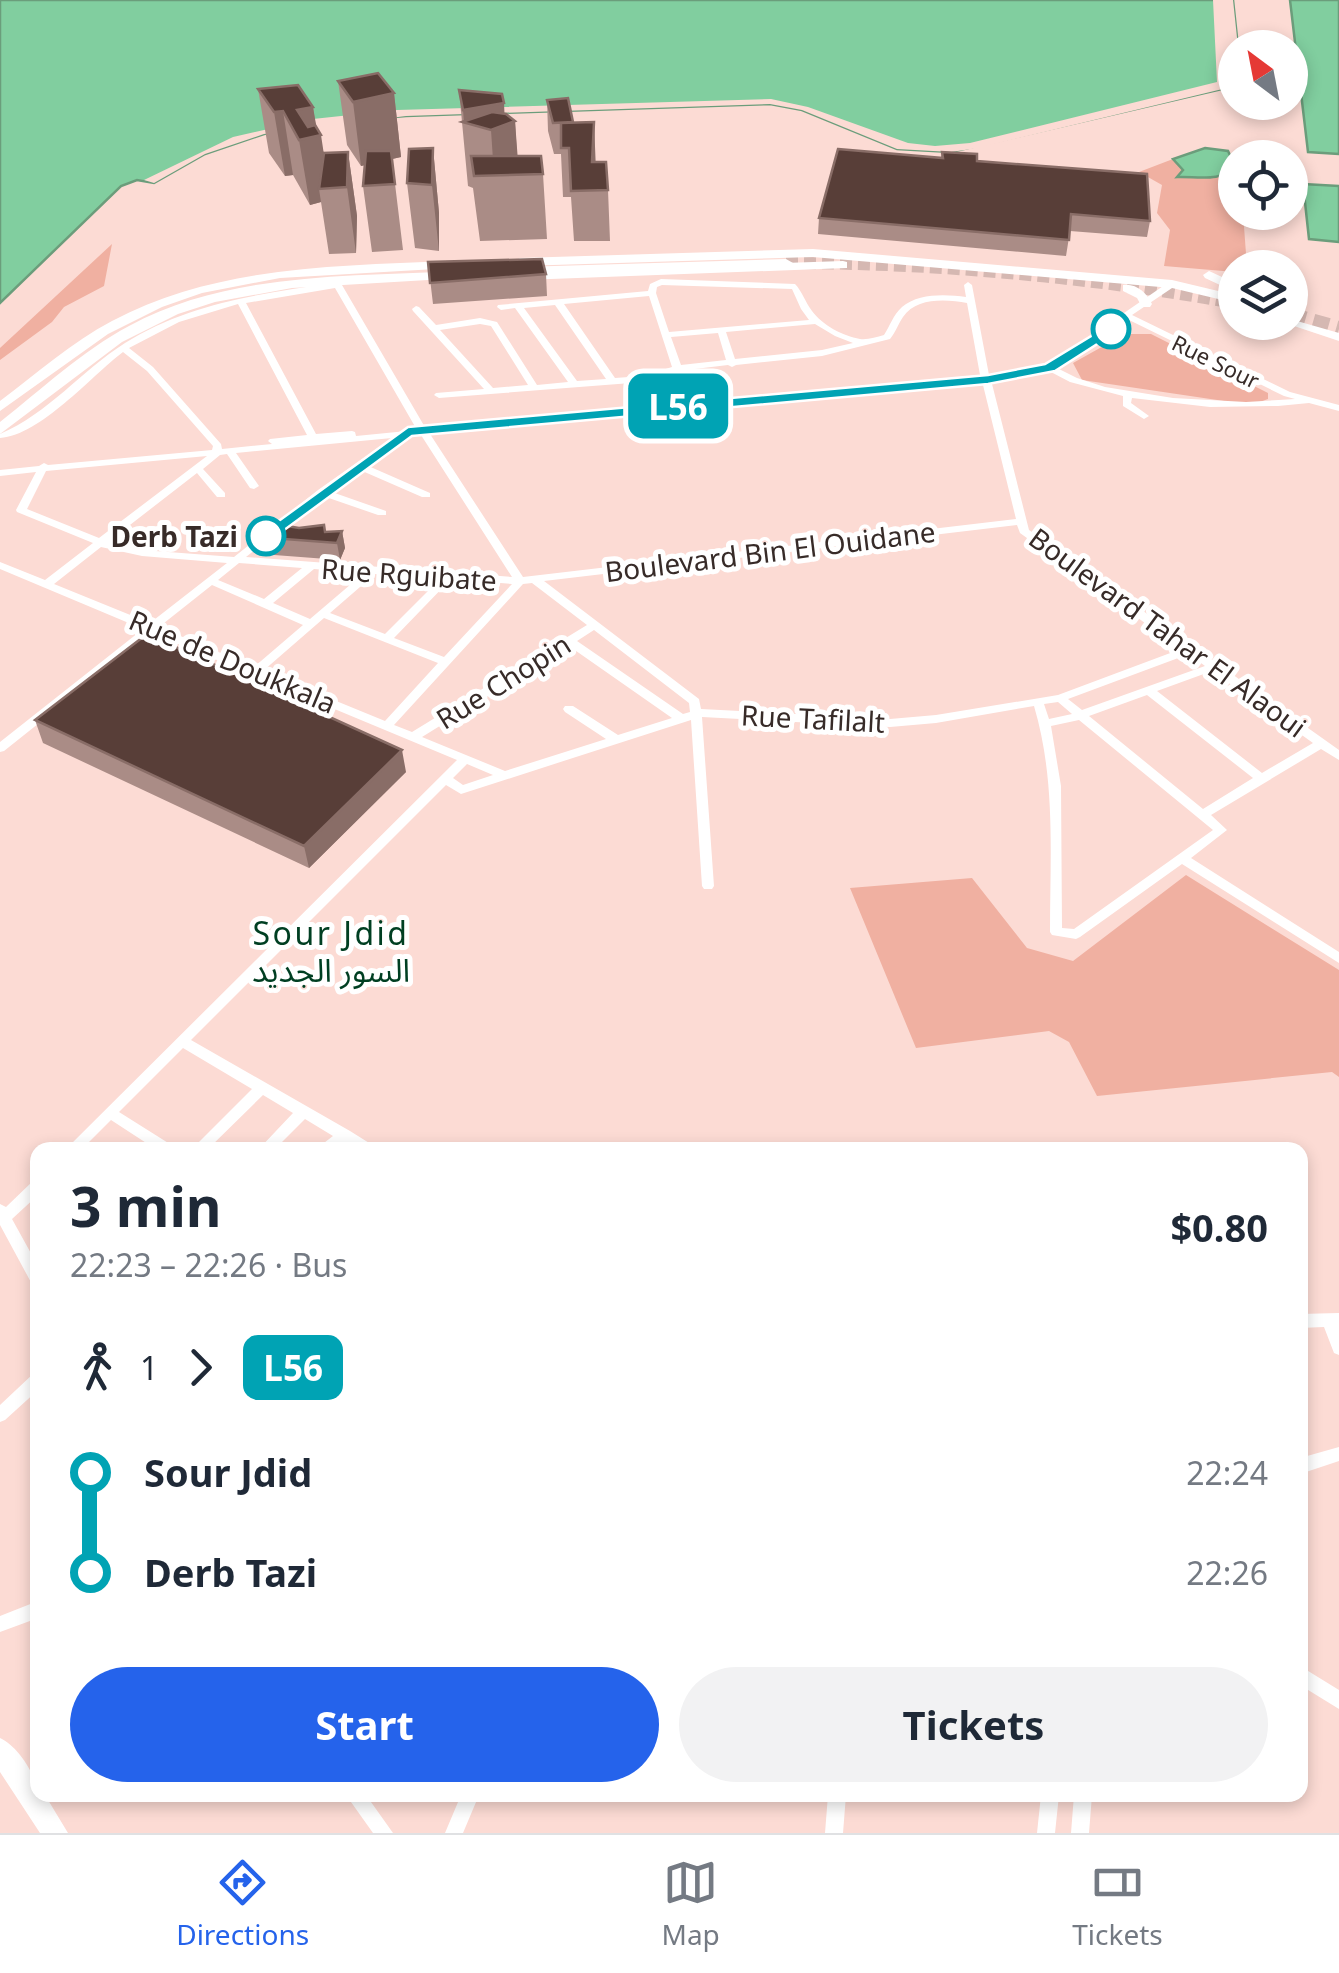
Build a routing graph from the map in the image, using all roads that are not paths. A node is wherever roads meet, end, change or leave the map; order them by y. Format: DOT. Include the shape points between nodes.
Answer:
graph roads {
  1 [pos="811,259"];
  2 [pos="786,260"];
  3 [pos="504,270"];
  4 [pos="478,271"];
  5 [pos="444,273"];
  6 [pos="1208,276"];
  7 [pos="1218,280"];
  8 [pos="336,282"];
  9 [pos="968,285"];
  10 [pos="1127,288"];
  11 [pos="1168,288"];
  12 [pos="652,293"];
  13 [pos="1218,296"];
  14 [pos="238,297"];
  15 [pos="558,302"];
  16 [pos="1218,302"];
  17 [pos="167,304"];
  18 [pos="972,304"];
  19 [pos="1146,304"];
  20 [pos="518,306"];
  21 [pos="501,307"];
  22 [pos="416,309"];
  23 [pos="1129,317"];
  24 [pos="1308,320"];
  25 [pos="814,322"];
  26 [pos="436,328"];
  27 [pos="1308,328"];
  28 [pos="1339,329"];
  29 [pos="721,330"];
  30 [pos="666,334"];
  31 [pos="1339,337"];
  32 [pos="865,343"];
  33 [pos="122,348"];
  34 [pos="732,364"];
  35 [pos="676,368"];
  36 [pos="1050,368"];
  37 [pos="988,380"];
  38 [pos="613,382"];
  39 [pos="575,385"];
  40 [pos="534,387"];
  41 [pos="490,390"];
  42 [pos="1128,392"];
  43 [pos="439,395"];
  44 [pos="1305,401"];
  45 [pos="0,407"];
  46 [pos="1339,408"];
  47 [pos="1144,416"];
  48 [pos="422,430"];
  49 [pos="1,431"];
  50 [pos="408,432"];
  51 [pos="316,441"];
  52 [pos="217,450"];
  53 [pos="231,453"];
  54 [pos="0,464"];
  55 [pos="44,466"];
  56 [pos="359,466"];
  57 [pos="199,470"];
  58 [pos="0,473"];
  59 [pos="254,486"];
  60 [pos="322,492"];
  61 [pos="221,495"];
  62 [pos="426,495"];
  63 [pos="382,513"];
  64 [pos="1021,521"];
  65 [pos="102,543"];
  66 [pos="238,558"];
  67 [pos="0,565"];
  68 [pos="310,567"];
  69 [pos="371,572"];
  70 [pos="446,579"];
  71 [pos="534,579"];
  72 [pos="210,580"];
  73 [pos="520,581"];
  74 [pos="45,585"];
  75 [pos="266,604"];
  76 [pos="323,614"];
  77 [pos="311,624"];
  78 [pos="152,627"];
  79 [pos="592,627"];
  80 [pos="388,637"];
  81 [pos="568,641"];
  82 [pos="1186,651"];
  83 [pos="446,662"];
  84 [pos="1212,667"];
  85 [pos="255,672"];
  86 [pos="1150,692"];
  87 [pos="1060,698"];
  88 [pos="1038,702"];
  89 [pos="568,709"];
  90 [pos="699,713"];
  91 [pos="1078,716"];
  92 [pos="680,718"];
  93 [pos="1046,723"];
  94 [pos="388,725"];
  95 [pos="415,736"];
  96 [pos="615,739"];
  97 [pos="1321,743"];
  98 [pos="0,748"];
  99 [pos="1339,756"];
  100 [pos="464,760"];
  101 [pos="501,774"];
  102 [pos="446,778"];
  103 [pos="1262,779"];
  104 [pos="1203,814"];
  105 [pos="1184,860"];
  106 [pos="708,886"];
  107 [pos="1339,958"];
  108 [pos="182,1040"];
  109 [pos="264,1087"];
  110 [pos="304,1110"];
  111 [pos="110,1113"];
  112 [pos="344,1135"];
  113 [pos="80,1142"];
  114 [pos="155,1142"];
  115 [pos="206,1142"];
  116 [pos="273,1142"];
  117 [pos="335,1142"];
  118 [pos="356,1142"];
  119 [pos="30,1192"];
  120 [pos="2,1216"];
  121 [pos="30,1266"];
  122 [pos="1334,1320"];
  123 [pos="1308,1322"];
  124 [pos="1339,1348"];
  125 [pos="30,1387"];
  126 [pos="0,1415"];
  127 [pos="1339,1454"];
  128 [pos="1308,1464"];
  129 [pos="30,1612"];
  130 [pos="0,1624"];
  131 [pos="1308,1681"];
  132 [pos="1339,1700"];
  133 [pos="0,1750"];
  134 [pos="30,1795"];
  135 [pos="34,1802"];
  136 [pos="360,1802"];
  137 [pos="467,1802"];
  138 [pos="836,1802"];
  139 [pos="1049,1802"];
  140 [pos="1082,1802"];
  141 [pos="55,1833"];
  142 [pos="384,1833"];
  143 [pos="454,1833"];
  144 [pos="834,1833"];
  145 [pos="1046,1833"];
  146 [pos="1080,1833"];
  1 -- 3 [label="main road"];
  1 -- 10 [label="main road"];
  1 -- 11 [label="main road"];
  2 -- 3 [label="highway"];
  4 -- 5 [label="highway"];
  4 -- 17 [label="main road" via="253,276"];
  5 -- 8 [label="highway"];
  5 -- 17 [label="highway" via="284,277"];
  6 -- 7 [label="main road"];
  8 -- 14 [label="highway"];
  8 -- 48 [label="street"];
  9 -- 18 [label="street, Boulevard Tahar El Alaoui"];
  10 -- 11 [label="main road"];
  10 -- 19 [label="main road"];
  11 -- 13 [label="main road"];
  11 -- 16 [label="main road"];
  11 -- 19 [label="street"];
  12 -- 15 [label="street"];
  12 -- 25 [label="street" via="661,282 793,286"];
  12 -- 30 [label="street"];
  14 -- 33 [label="street"];
  14 -- 49 [label="highway" via="183,307 123,335"];
  14 -- 51 [label="street"];
  15 -- 20 [label="street"];
  15 -- 38 [label="street"];
  17 -- 45 [label="main road" via="93,338"];
  17 -- 49 [label="highway" via="103,339"];
  18 -- 32 [label="street" via="935,300 906,308 892,334"];
  18 -- 37 [label="street, Boulevard Tahar El Alaoui"];
  19 -- 23 [label="street"];
  20 -- 21 [label="street"];
  20 -- 39 [label="street"];
  22 -- 26 [label="street"];
  23 -- 36 [label="street"];
  23 -- 44 [label="street, Rue Sour"];
  24 -- 28 [label="main road"];
  25 -- 29 [label="street"];
  25 -- 32 [label="street"];
  26 -- 40 [label="street" via="494,324"];
  26 -- 41 [label="street"];
  27 -- 31 [label="main road"];
  29 -- 30 [label="street"];
  29 -- 34 [label="street"];
  30 -- 35 [label="street"];
  32 -- 34 [label="street"];
  33 -- 49 [label="street" via="31,423"];
  33 -- 52 [label="street" via="150,369"];
  34 -- 35 [label="street"];
  35 -- 38 [label="street"];
  36 -- 37 [label="street"];
  36 -- 42 [label="street" via="1071,382"];
  37 -- 48 [label="street"];
  37 -- 64 [label="street, Boulevard Tahar El Alaoui"];
  38 -- 39 [label="street"];
  39 -- 40 [label="street"];
  40 -- 41 [label="street"];
  41 -- 43 [label="street"];
  42 -- 44 [label="street" via="1256,408"];
  42 -- 47 [label="street" via="1126,404"];
  44 -- 46 [label="street"];
  48 -- 50 [label="street"];
  48 -- 73 [label="street"];
  50 -- 51 [label="street"];
  50 -- 56 [label="street"];
  51 -- 52 [label="street"];
  51 -- 53 [label="street"];
  52 -- 53 [label="street"];
  52 -- 55 [label="street"];
  52 -- 57 [label="street"];
  53 -- 59 [label="street"];
  54 -- 55 [label="street"];
  55 -- 58 [label="street"];
  55 -- 65 [label="street, Rue Rguibate" via="22,510"];
  56 -- 60 [label="street"];
  56 -- 62 [label="street"];
  57 -- 61 [label="street"];
  57 -- 65 [label="street"];
  60 -- 63 [label="street"];
  60 -- 66 [label="street"];
  64 -- 71 [label="street, Boulevard Bin El Ouidane"];
  64 -- 82 [label="street, Boulevard Tahar El Alaoui" via="1040,546"];
  65 -- 66 [label="street, Rue Rguibate" via="142,553"];
  65 -- 74 [label="street"];
  66 -- 68 [label="street, Rue Rguibate"];
  66 -- 72 [label="street"];
  67 -- 74 [label="street, Rue de Doukkala"];
  68 -- 69 [label="street, Rue Rguibate"];
  68 -- 75 [label="street"];
  69 -- 70 [label="street, Rue Rguibate"];
  69 -- 76 [label="street"];
  70 -- 73 [label="street, Rue Rguibate"];
  70 -- 80 [label="street"];
  71 -- 73 [label="street, Boulevard Bin El Ouidane"];
  71 -- 79 [label="street"];
  72 -- 75 [label="street"];
  72 -- 78 [label="street"];
  73 -- 83 [label="street"];
  74 -- 78 [label="street, Rue de Doukkala"];
  75 -- 77 [label="street"];
  76 -- 77 [label="street"];
  76 -- 80 [label="street"];
  77 -- 85 [label="street"];
  78 -- 85 [label="street, Rue de Doukkala"];
  78 -- 98 [label="street"];
  79 -- 81 [label="street, Rue Chopin"];
  79 -- 90 [label="street" via="685,692"];
  80 -- 83 [label="street"];
  81 -- 92 [label="street"];
  81 -- 95 [label="street, Rue Chopin"];
  82 -- 84 [label="street, Boulevard Tahar El Alaoui"];
  82 -- 87 [label="street, Rue Tafilalt"];
  83 -- 94 [label="street"];
  84 -- 86 [label="street"];
  84 -- 97 [label="street, Boulevard Tahar El Alaoui"];
  85 -- 94 [label="street, Rue de Doukkala"];
  86 -- 91 [label="street"];
  86 -- 103 [label="street"];
  87 -- 88 [label="street, Rue Tafilalt"];
  87 -- 91 [label="street"];
  88 -- 90 [label="street, Rue Tafilalt" via="890,724"];
  88 -- 93 [label="street"];
  89 -- 96 [label="street"];
  90 -- 92 [label="street, Rue Tafilalt"];
  90 -- 106 [label="street"];
  91 -- 93 [label="street"];
  91 -- 104 [label="street"];
  92 -- 96 [label="street, Rue Tafilalt"];
  93 -- 105 [label="street" via="1056,932 1086,932"];
  94 -- 95 [label="street, Rue de Doukkala"];
  95 -- 100 [label="street, Rue de Doukkala"];
  96 -- 101 [label="street, Rue Tafilalt"];
  97 -- 99 [label="street, Boulevard Tahar El Alaoui"];
  97 -- 103 [label="street"];
  100 -- 101 [label="street, Rue de Doukkala"];
  100 -- 102 [label="street"];
  101 -- 102 [label="street, Rue Tafilalt" via="461,790"];
  102 -- 108 [label="street"];
  103 -- 104 [label="street"];
  104 -- 105 [label="street" via="1221,830"];
  105 -- 107 [label="street"];
  108 -- 109 [label="street"];
  108 -- 111 [label="street"];
  109 -- 110 [label="street"];
  109 -- 115 [label="street"];
  110 -- 112 [label="street"];
  110 -- 116 [label="street"];
  111 -- 113 [label="street"];
  111 -- 114 [label="street"];
  112 -- 117 [label="street"];
  112 -- 118 [label="street"];
  119 -- 120 [label="street"];
  120 -- 121 [label="street"];
  122 -- 123 [label="street"];
  122 -- 124 [label="street"];
  125 -- 126 [label="street"];
  127 -- 128 [label="street"];
  129 -- 130 [label="street"];
  131 -- 132 [label="street"];
  133 -- 134 [label="main road"];
  135 -- 141 [label="main road"];
  136 -- 142 [label="street"];
  137 -- 143 [label="street"];
  138 -- 144 [label="street"];
  139 -- 145 [label="street"];
  140 -- 146 [label="street"];
}
